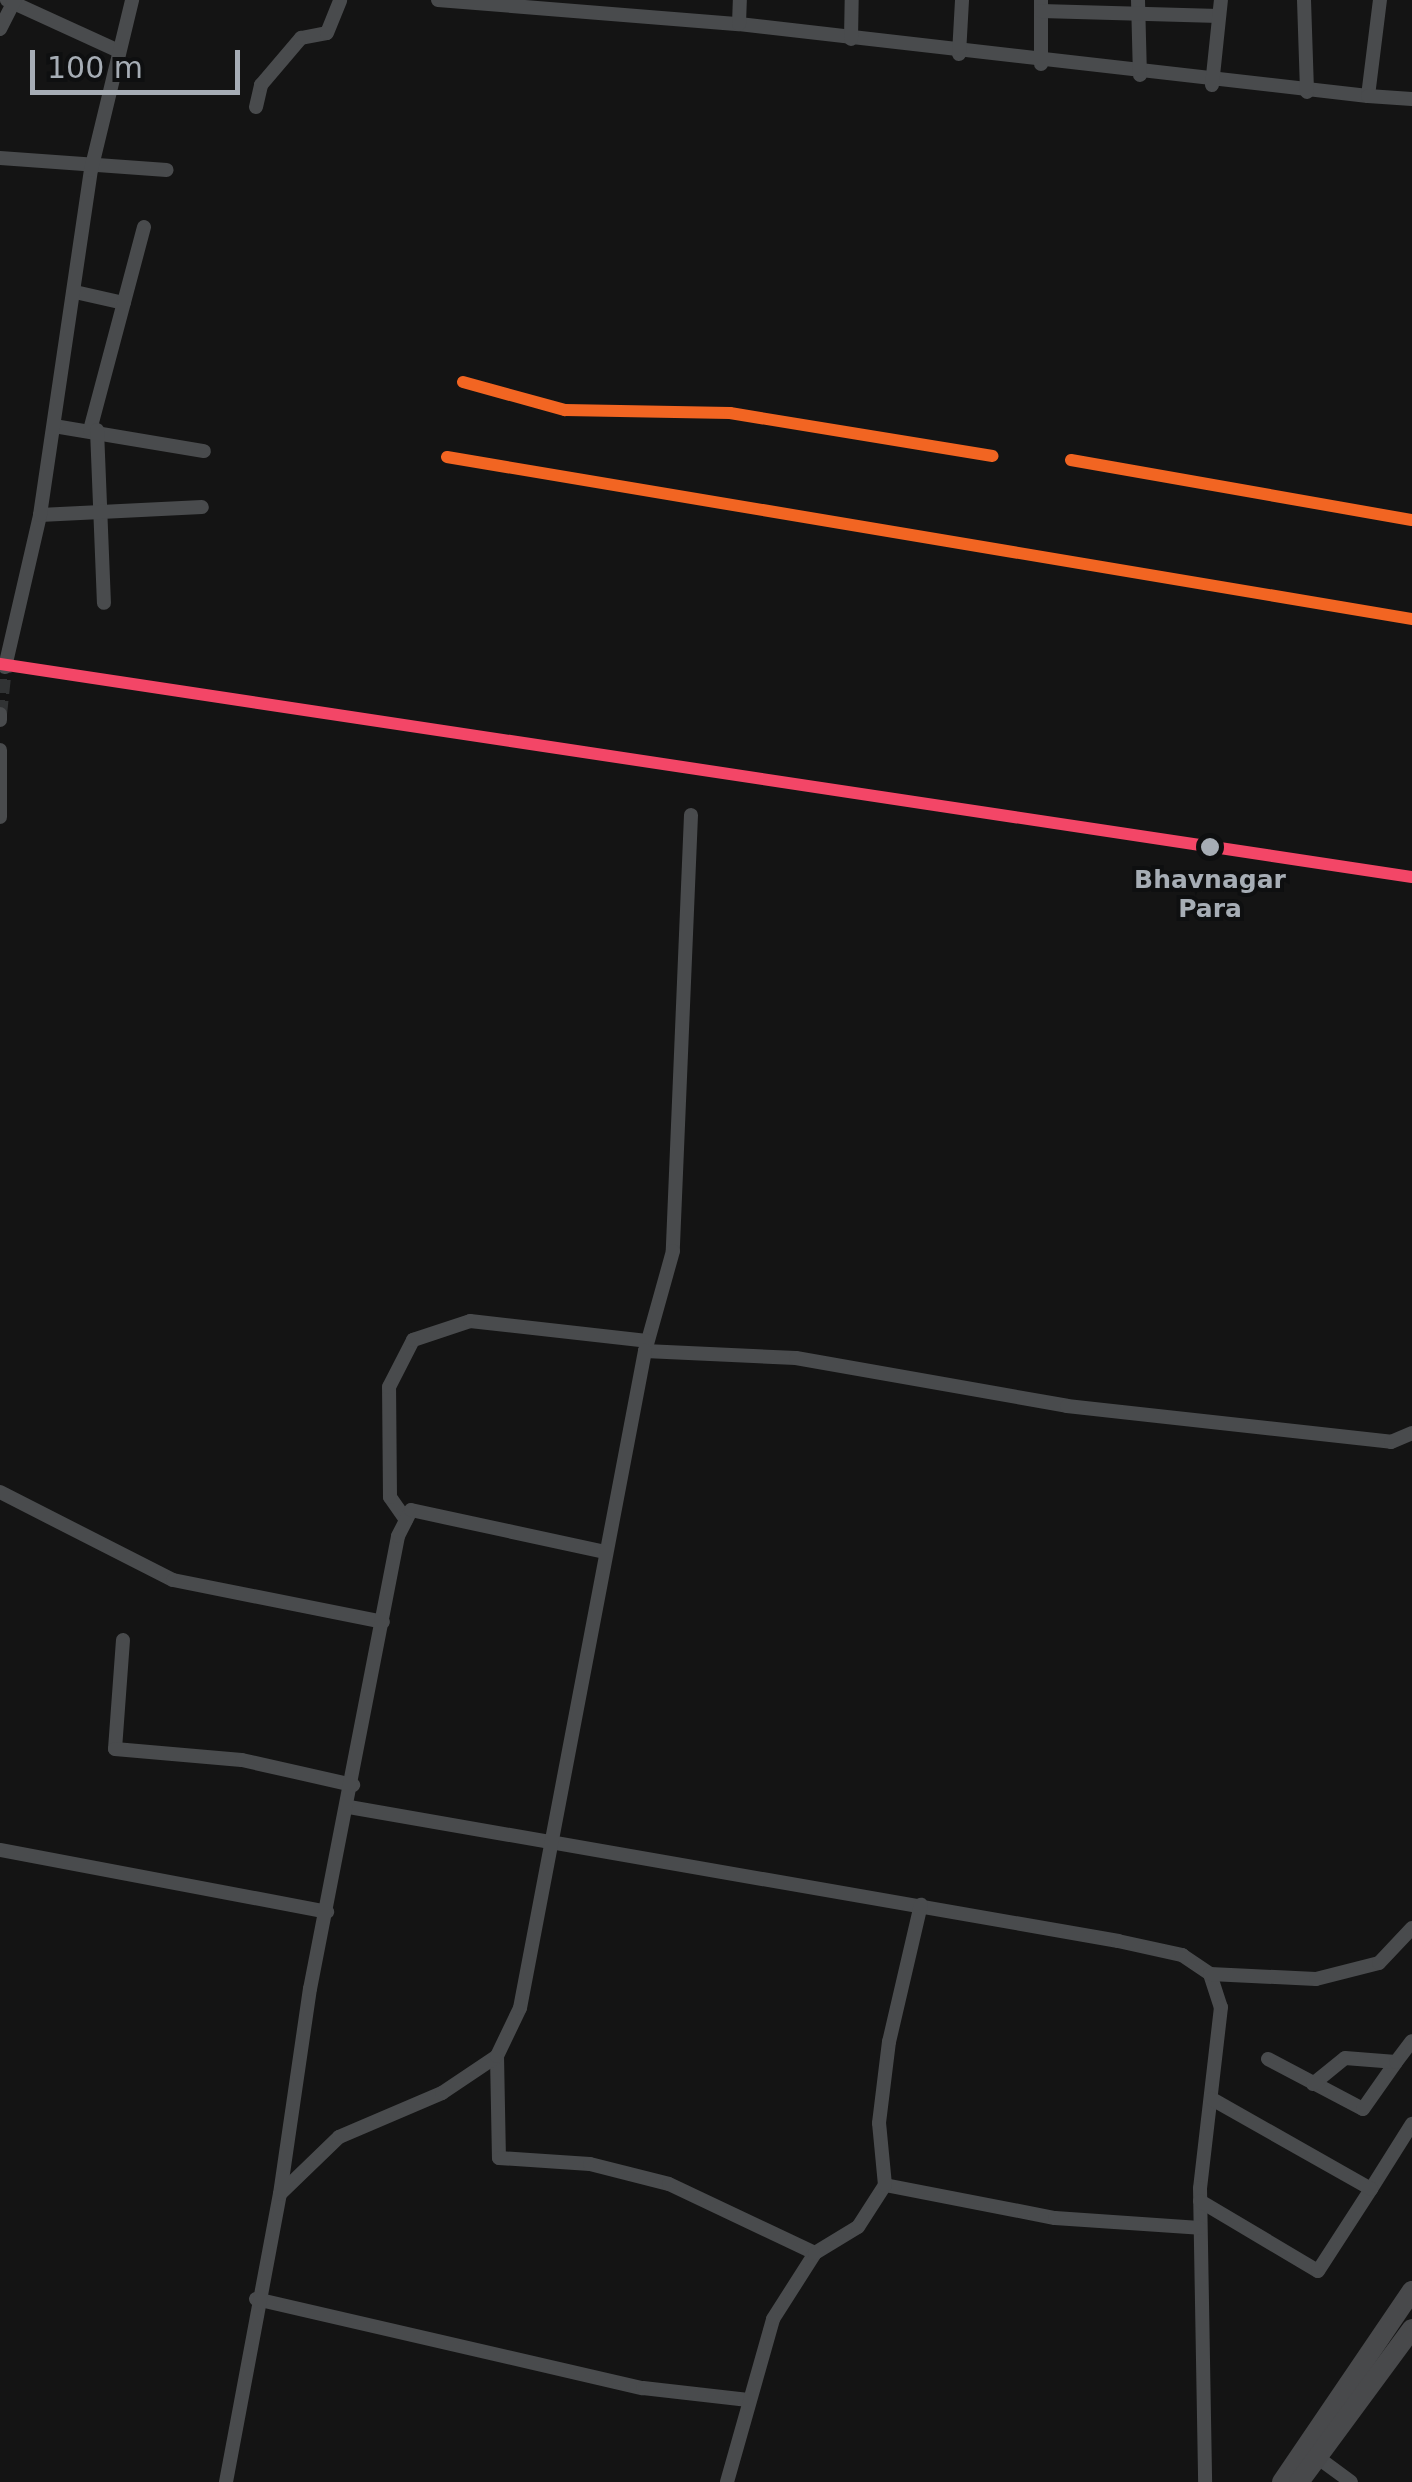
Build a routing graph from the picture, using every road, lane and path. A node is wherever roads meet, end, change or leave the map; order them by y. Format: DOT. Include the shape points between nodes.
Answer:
graph roads {
  1 [pos="132,0"];
  2 [pos="340,0"];
  3 [pos="438,0"];
  4 [pos="740,0"];
  5 [pos="852,0"];
  6 [pos="962,0"];
  7 [pos="1220,0"];
  8 [pos="1304,0"];
  9 [pos="1380,0"];
  10 [pos="12,1"];
  11 [pos="461,1"];
  12 [pos="1041,5"];
  13 [pos="1138,6"];
  14 [pos="1219,16"];
  15 [pos="739,24"];
  16 [pos="0,29"];
  17 [pos="851,39"];
  18 [pos="120,52"];
  19 [pos="959,54"];
  20 [pos="1041,64"];
  21 [pos="1140,76"];
  22 [pos="1212,84"];
  23 [pos="1307,92"];
  24 [pos="1368,96"];
  25 [pos="1412,99"];
  26 [pos="256,106"];
  27 [pos="0,158"];
  28 [pos="91,170"];
  29 [pos="167,170"];
  30 [pos="144,227"];
  31 [pos="75,292"];
  32 [pos="124,304"];
  33 [pos="54,426"];
  34 [pos="94,430"];
  35 [pos="204,451"];
  36 [pos="202,507"];
  37 [pos="40,515"];
  38 [pos="99,517"];
  39 [pos="104,604"];
  40 [pos="5,667"];
  41 [pos="0,750"];
  42 [pos="0,807"];
  43 [pos="690,814"];
  44 [pos="646,1346"];
  45 [pos="1412,1433"];
  46 [pos="0,1492"];
  47 [pos="406,1520"];
  48 [pos="605,1552"];
  49 [pos="382,1622"];
  50 [pos="123,1640"];
  51 [pos="353,1785"];
  52 [pos="349,1806"];
  53 [pos="552,1840"];
  54 [pos="0,1850"];
  55 [pos="922,1905"];
  56 [pos="327,1912"];
  57 [pos="1410,1934"];
  58 [pos="1210,1974"];
  59 [pos="1412,2041"];
  60 [pos="497,2056"];
  61 [pos="1268,2060"];
  62 [pos="1396,2062"];
  63 [pos="1313,2084"];
  64 [pos="1212,2100"];
  65 [pos="1412,2124"];
  66 [pos="885,2185"];
  67 [pos="1371,2189"];
  68 [pos="280,2194"];
  69 [pos="1200,2202"];
  70 [pos="1200,2228"];
  71 [pos="815,2252"];
  72 [pos="1412,2291"];
  73 [pos="256,2299"];
  74 [pos="1412,2329"];
  75 [pos="1387,2347"];
  76 [pos="748,2400"];
  77 [pos="1317,2457"];
  78 [pos="226,2482"];
  79 [pos="726,2482"];
  80 [pos="1205,2482"];
  81 [pos="1282,2482"];
  82 [pos="1299,2482"];
  83 [pos="1351,2482"];
  1 -- 18 [label="street"];
  2 -- 26 [label="street" via="326,33 302,38 261,85"];
  3 -- 11 [label="street"];
  4 -- 15 [label="street"];
  5 -- 17 [label="street"];
  6 -- 19 [label="street"];
  7 -- 14 [label="street"];
  8 -- 23 [label="street"];
  9 -- 24 [label="street"];
  10 -- 16 [label="street"];
  10 -- 18 [label="street"];
  11 -- 15 [label="street"];
  12 -- 13 [label="street"];
  12 -- 20 [label="street"];
  13 -- 14 [label="street"];
  13 -- 21 [label="street"];
  14 -- 22 [label="street"];
  15 -- 17 [label="street"];
  17 -- 19 [label="street"];
  18 -- 28 [label="street"];
  19 -- 20 [label="street"];
  20 -- 21 [label="street"];
  21 -- 22 [label="street"];
  22 -- 23 [label="street"];
  23 -- 24 [label="street"];
  24 -- 25 [label="street"];
  27 -- 28 [label="street"];
  28 -- 29 [label="street"];
  28 -- 31 [label="street"];
  30 -- 32 [label="street"];
  31 -- 32 [label="street"];
  31 -- 33 [label="street"];
  32 -- 34 [label="street"];
  33 -- 34 [label="street"];
  33 -- 37 [label="street"];
  34 -- 35 [label="street"];
  34 -- 38 [label="street"];
  36 -- 38 [label="street"];
  37 -- 38 [label="street"];
  37 -- 40 [label="street"];
  38 -- 39 [label="street"];
  41 -- 42 [label="street"];
  43 -- 44 [label="street" via="673,1251"];
  44 -- 45 [label="street" via="796,1358 1067,1406 1391,1442"];
  44 -- 47 [label="street" via="470,1320 413,1340 389,1387 390,1496"];
  44 -- 48 [label="street"];
  46 -- 49 [label="street" via="173,1580"];
  47 -- 48 [label="street" via="411,1510"];
  47 -- 49 [label="street"];
  48 -- 53 [label="street"];
  49 -- 51 [label="street"];
  50 -- 51 [label="street" via="115,1749 242,1760"];
  51 -- 52 [label="street"];
  52 -- 53 [label="street"];
  52 -- 56 [label="street"];
  53 -- 55 [label="street"];
  53 -- 60 [label="street" via="520,2008"];
  54 -- 56 [label="street"];
  55 -- 58 [label="street" via="1182,1955"];
  55 -- 66 [label="street" via="889,2042 879,2123"];
  56 -- 68 [label="street"];
  57 -- 58 [label="street" via="1379,1963 1316,1980"];
  58 -- 64 [label="street" via="1221,2006"];
  59 -- 62 [label="street"];
  60 -- 68 [label="street" via="442,2093 339,2138"];
  60 -- 71 [label="street" via="499,2158 590,2164 669,2184"];
  61 -- 63 [label="street"];
  62 -- 63 [label="street" via="1345,2058"];
  62 -- 63 [label="street" via="1369,2108"];
  64 -- 67 [label="street"];
  64 -- 69 [label="street"];
  65 -- 67 [label="street"];
  66 -- 70 [label="street" via="1055,2218"];
  66 -- 71 [label="street" via="858,2228"];
  67 -- 69 [label="street" via="1318,2271"];
  68 -- 73 [label="street"];
  69 -- 70 [label="street"];
  70 -- 80 [label="street"];
  71 -- 76 [label="street" via="773,2319"];
  72 -- 75 [label="street"];
  73 -- 76 [label="street" via="643,2388"];
  73 -- 78 [label="street"];
  74 -- 75 [label="street"];
  75 -- 77 [label="street"];
  75 -- 81 [label="street"];
  76 -- 79 [label="street"];
  77 -- 82 [label="street"];
  77 -- 83 [label="street"];
}
